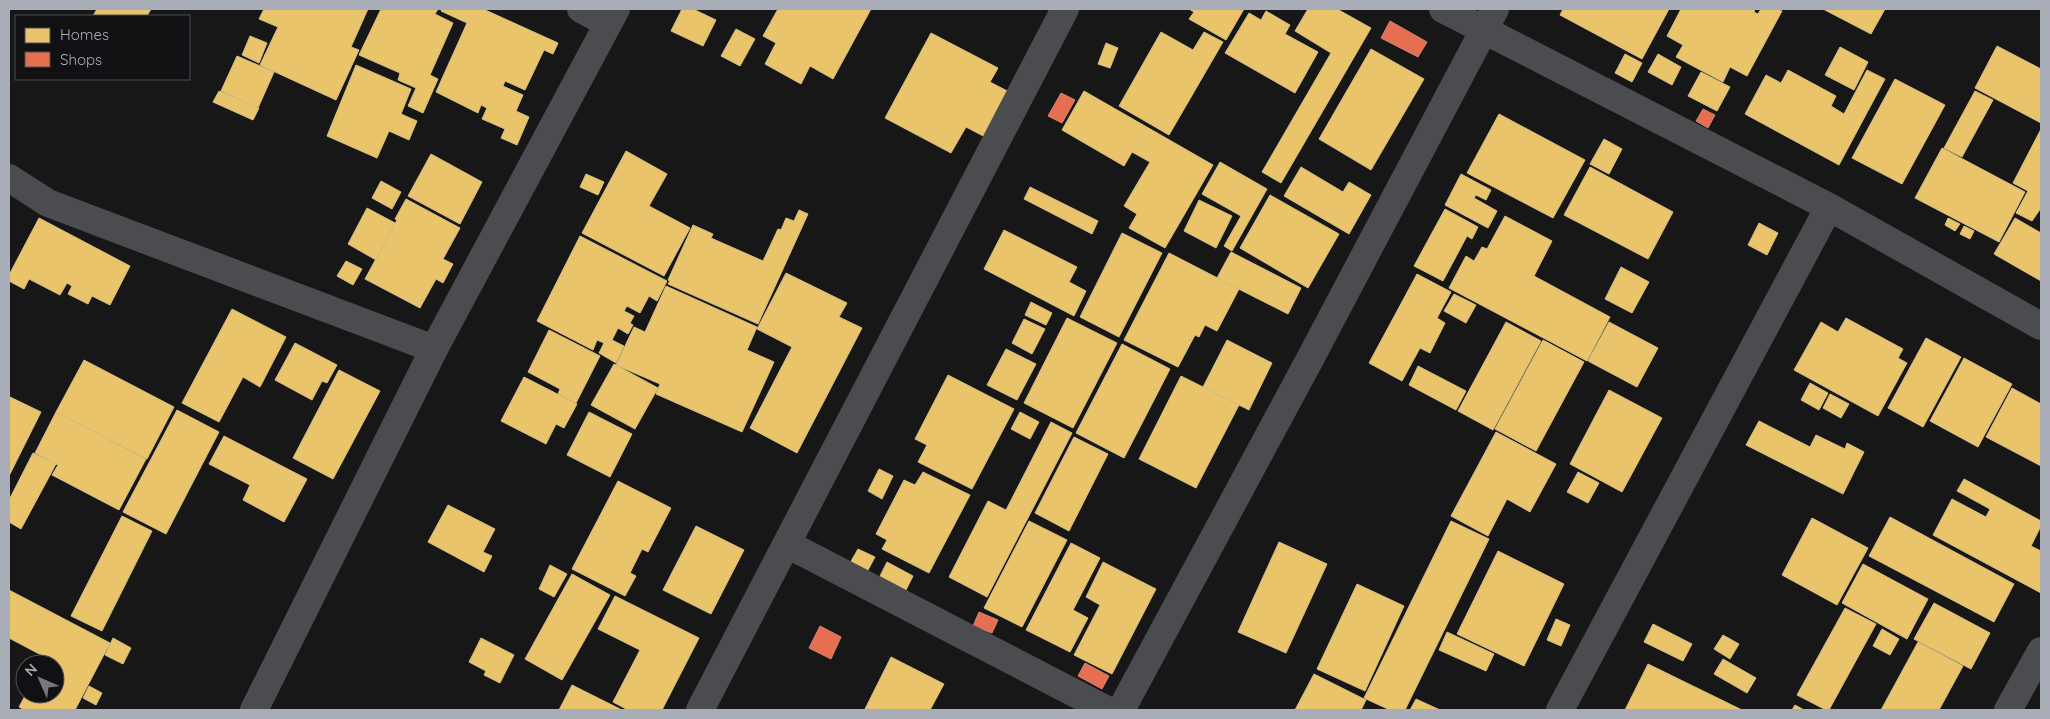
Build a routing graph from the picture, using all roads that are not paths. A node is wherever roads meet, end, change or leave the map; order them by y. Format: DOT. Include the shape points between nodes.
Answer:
graph roads {
  1 [pos="581,9"];
  2 [pos="1065,9"];
  3 [pos="1443,9"];
  4 [pos="612,16"];
  5 [pos="1489,19"];
  6 [pos="9,178"];
  7 [pos="1828,207"];
  8 [pos="2041,326"];
  9 [pos="434,349"];
  10 [pos="787,544"];
  11 [pos="2041,651"];
  12 [pos="254,710"];
  13 [pos="700,710"];
  14 [pos="1107,710"];
  15 [pos="1121,710"];
  16 [pos="1560,710"];
  17 [pos="2008,710"];
  1 -- 4 [label="street"];
  2 -- 10 [label="street"];
  3 -- 5 [label="street"];
  4 -- 9 [label="street"];
  5 -- 7 [label="street"];
  5 -- 15 [label="street"];
  6 -- 9 [label="street" via="48,202"];
  7 -- 8 [label="street"];
  7 -- 16 [label="street"];
  9 -- 12 [label="street"];
  10 -- 13 [label="street"];
  10 -- 14 [label="street"];
  11 -- 17 [label="street"];
}
